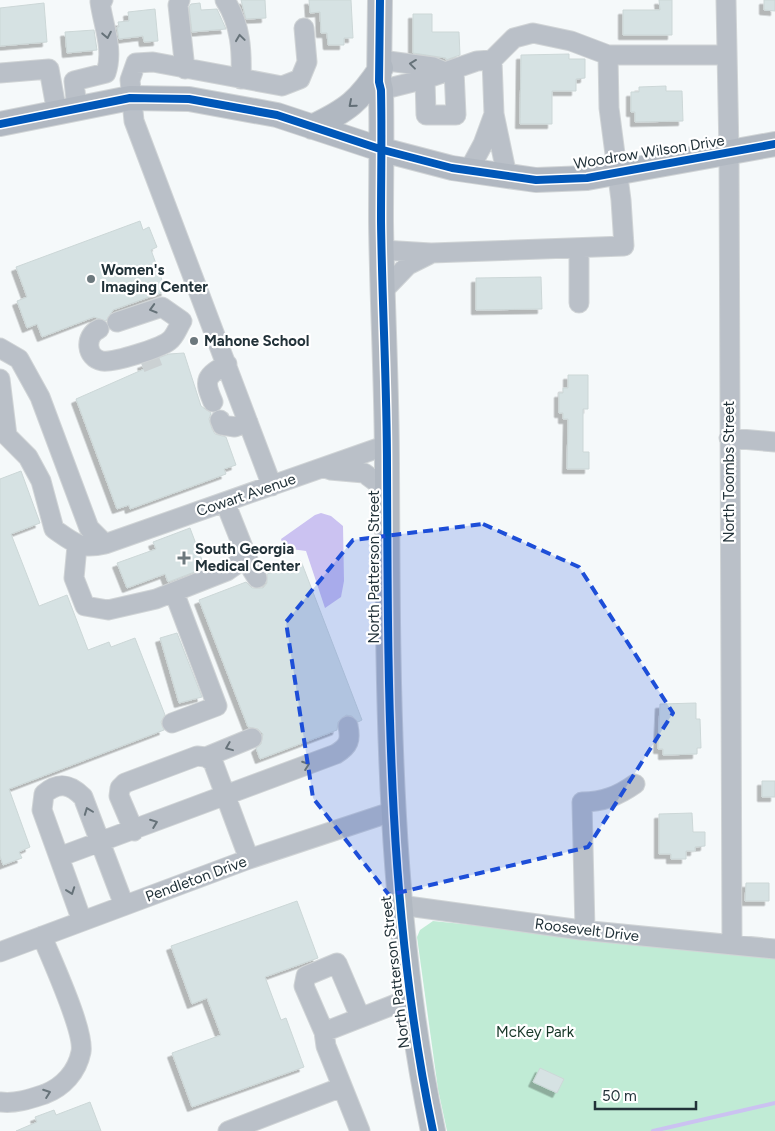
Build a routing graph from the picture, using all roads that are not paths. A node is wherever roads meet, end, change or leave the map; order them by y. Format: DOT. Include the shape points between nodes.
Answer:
graph roads {
  1 [pos="103,0"];
  2 [pos="165,0"];
  3 [pos="180,0"];
  4 [pos="225,0"];
  5 [pos="380,0"];
  6 [pos="726,0"];
  7 [pos="304,28"];
  8 [pos="608,55"];
  9 [pos="728,55"];
  10 [pos="492,60"];
  11 [pos="166,64"];
  12 [pos="185,69"];
  13 [pos="449,71"];
  14 [pos="0,72"];
  15 [pos="381,73"];
  16 [pos="241,79"];
  17 [pos="425,79"];
  18 [pos="130,98"];
  19 [pos="67,111"];
  20 [pos="494,114"];
  21 [pos="0,124"];
  22 [pos="312,127"];
  23 [pos="775,144"];
  24 [pos="383,150"];
  25 [pos="729,153"];
  26 [pos="469,170"];
  27 [pos="618,173"];
  28 [pos="507,176"];
  29 [pos="579,248"];
  30 [pos="382,250"];
  31 [pos="431,253"];
  32 [pos="383,291"];
  33 [pos="579,303"];
  34 [pos="207,312"];
  35 [pos="117,322"];
  36 [pos="178,327"];
  37 [pos="99,330"];
  38 [pos="0,348"];
  39 [pos="162,355"];
  40 [pos="102,361"];
  41 [pos="142,363"];
  42 [pos="227,364"];
  43 [pos="0,379"];
  44 [pos="213,402"];
  45 [pos="220,420"];
  46 [pos="248,422"];
  47 [pos="729,438"];
  48 [pos="775,442"];
  49 [pos="387,445"];
  50 [pos="316,470"];
  51 [pos="272,486"];
  52 [pos="387,490"];
  53 [pos="225,502"];
  54 [pos="105,544"];
  55 [pos="77,546"];
  56 [pos="174,592"];
  57 [pos="172,723"];
  58 [pos="348,726"];
  59 [pos="252,738"];
  60 [pos="206,757"];
  61 [pos="635,784"];
  62 [pos="225,795"];
  63 [pos="394,811"];
  64 [pos="134,831"];
  65 [pos="100,841"];
  66 [pos="59,858"];
  67 [pos="249,859"];
  68 [pos="124,905"];
  69 [pos="400,905"];
  70 [pos="82,921"];
  71 [pos="585,930"];
  72 [pos="42,936"];
  73 [pos="732,945"];
  74 [pos="775,949"];
  75 [pos="0,952"];
  76 [pos="411,998"];
  77 [pos="360,1018"];
  78 [pos="324,1032"];
  79 [pos="342,1087"];
  80 [pos="0,1102"];
  81 [pos="252,1127"];
  82 [pos="228,1131"];
  83 [pos="360,1131"];
  84 [pos="433,1131"];
  1 -- 19 [label="street, one-way" via="100,2 109,56 106,73 74,81"];
  2 -- 11 [label="street" via="170,32"];
  3 -- 12 [label="street"];
  16 -- 4 [label="street, one-way" via="240,33"];
  5 -- 15 [label="main road, North Patterson Street"];
  6 -- 9 [label="street, North Toombs Street"];
  7 -- 16 [label="street" via="307,62 300,79 282,86"];
  8 -- 9 [label="street"];
  8 -- 10 [label="street" via="571,41 533,33 514,38"];
  8 -- 27 [label="street" via="609,108"];
  9 -- 25 [label="street, North Toombs Street"];
  10 -- 13 [label="street" via="477,61"];
  10 -- 20 [label="street"];
  11 -- 12 [label="street"];
  11 -- 18 [label="street" via="136,63 130,80"];
  12 -- 16 [label="street"];
  13 -- 15 [label="street, one-way" via="432,67"];
  13 -- 17 [label="street"];
  13 -- 17 [label="street" via="456,115 426,115"];
  14 -- 19 [label="street" via="49,69"];
  15 -- 17 [label="street"];
  15 -- 22 [label="main road, one-way" via="344,111"];
  15 -- 24 [label="main road, North Patterson Street"];
  18 -- 19 [label="main road, Woodrow Wilson Drive"];
  18 -- 22 [label="main road, Woodrow Wilson Drive" via="189,100 277,115"];
  18 -- 34 [label="street" via="134,120"];
  19 -- 21 [label="main road, Woodrow Wilson Drive"];
  20 -- 26 [label="street"];
  20 -- 28 [label="street"];
  22 -- 24 [label="main road, Woodrow Wilson Drive"];
  23 -- 25 [label="main road, Woodrow Wilson Drive"];
  24 -- 26 [label="main road, Woodrow Wilson Drive"];
  24 -- 30 [label="main road, North Patterson Street"];
  25 -- 27 [label="main road, Woodrow Wilson Drive"];
  25 -- 47 [label="street, North Toombs Street"];
  26 -- 28 [label="main road, Woodrow Wilson Drive"];
  27 -- 28 [label="main road, Woodrow Wilson Drive" via="536,180"];
  27 -- 29 [label="street" via="624,246"];
  29 -- 31 [label="street"];
  29 -- 33 [label="street"];
  30 -- 31 [label="street"];
  30 -- 32 [label="main road, North Patterson Street"];
  31 -- 32 [label="street" via="408,265"];
  32 -- 49 [label="main road, North Patterson Street"];
  34 -- 36 [label="street"];
  34 -- 42 [label="street"];
  36 -- 35 [label="street, one-way" via="162,306"];
  36 -- 39 [label="street" via="171,348"];
  36 -- 40 [label="street" via="170,340 162,344"];
  37 -- 40 [label="street" via="93,332 89,348 94,357"];
  38 -- 54 [label="street" via="18,359 40,397 89,528"];
  40 -- 41 [label="street" via="123,365"];
  42 -- 44 [label="street" via="212,373 207,381"];
  42 -- 46 [label="street"];
  43 -- 55 [label="street" via="7,436 28,456 41,481 54,529"];
  45 -- 46 [label="street" via="228,427"];
  46 -- 51 [label="street"];
  47 -- 48 [label="street"];
  47 -- 73 [label="street, North Toombs Street"];
  49 -- 50 [label="street, Cowart Avenue"];
  49 -- 52 [label="main road, North Patterson Street"];
  50 -- 51 [label="street, Cowart Avenue"];
  50 -- 52 [label="street" via="364,473"];
  51 -- 53 [label="street, Cowart Avenue"];
  52 -- 63 [label="main road, North Patterson Street"];
  53 -- 54 [label="street, Cowart Avenue"];
  53 -- 56 [label="street" via="252,571 228,571"];
  54 -- 55 [label="street, Cowart Avenue" via="90,548"];
  55 -- 56 [label="street" via="74,578 86,606 108,610"];
  56 -- 57 [label="street" via="217,706"];
  62 -- 58 [label="street, one-way" via="336,754 346,747 350,738"];
  59 -- 60 [label="street, one-way"];
  60 -- 62 [label="street" via="212,762"];
  60 -- 64 [label="street" via="197,756 125,783 120,788"];
  61 -- 71 [label="street" via="619,795 599,802 582,802"];
  64 -- 62 [label="street, one-way"];
  62 -- 67 [label="street"];
  63 -- 67 [label="street, Pendleton Drive"];
  63 -- 69 [label="main road, North Patterson Street"];
  64 -- 65 [label="street"];
  65 -- 66 [label="street"];
  65 -- 66 [label="street, one-way" via="83,797 73,787 64,784 53,787 44,794 42,810"];
  65 -- 68 [label="street"];
  66 -- 70 [label="street, one-way"];
  67 -- 68 [label="street, Pendleton Drive"];
  68 -- 70 [label="street, Pendleton Drive"];
  69 -- 71 [label="street, Roosevelt Drive"];
  69 -- 76 [label="main road, North Patterson Street"];
  70 -- 72 [label="street, Pendleton Drive"];
  71 -- 73 [label="street, Roosevelt Drive"];
  72 -- 75 [label="street, Pendleton Drive"];
  80 -- 72 [label="street, one-way" via="25,1101 58,1089 71,1074 81,1051 78,1028"];
  73 -- 74 [label="street, Roosevelt Drive"];
  76 -- 77 [label="street"];
  76 -- 84 [label="main road, North Patterson Street"];
  77 -- 78 [label="street"];
  77 -- 78 [label="street" via="337,963 306,976 304,986"];
  78 -- 79 [label="street"];
  79 -- 81 [label="street"];
  79 -- 83 [label="street"];
  81 -- 82 [label="street"];
}
